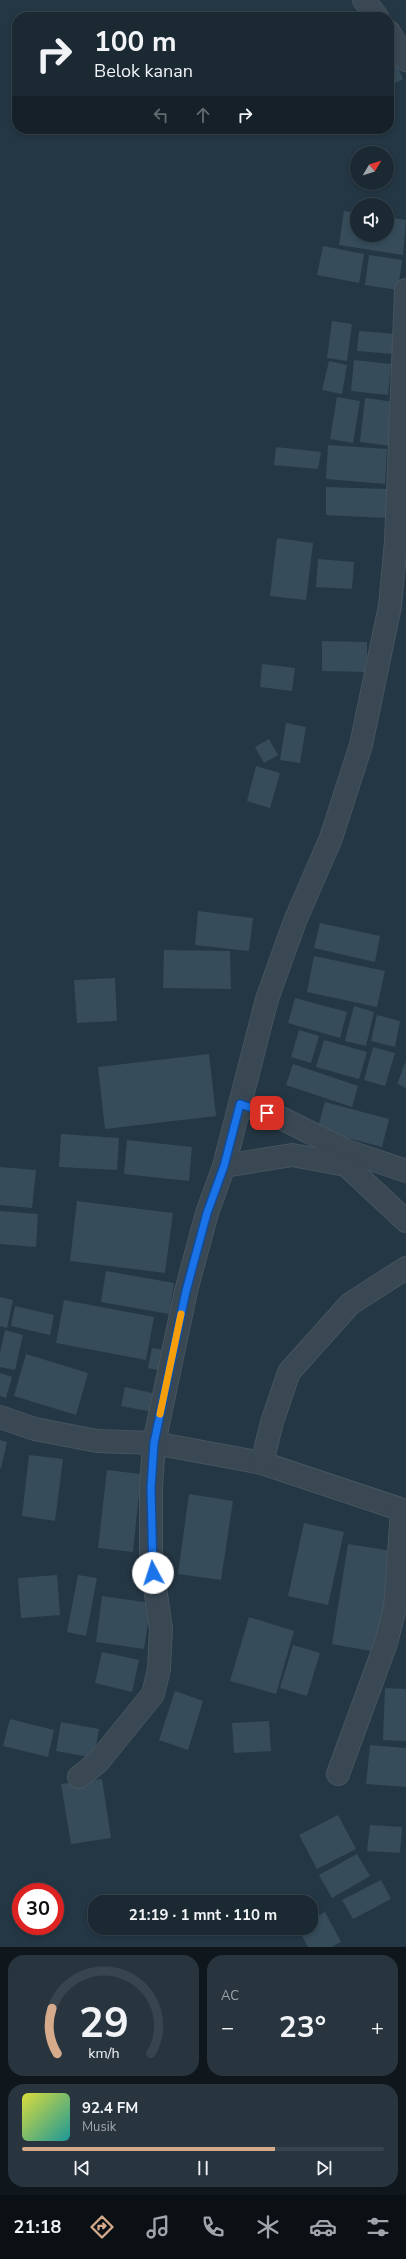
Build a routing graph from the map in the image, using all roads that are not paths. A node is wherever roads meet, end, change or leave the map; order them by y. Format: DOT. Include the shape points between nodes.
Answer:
graph roads {
  1 [pos="364,0"];
  2 [pos="373,12"];
  3 [pos="394,40"];
  4 [pos="406,60"];
  5 [pos="406,290"];
  6 [pos="240,1104"];
  7 [pos="224,1166"];
  8 [pos="406,1171"];
  9 [pos="406,1221"];
  10 [pos="406,1268"];
  11 [pos="0,1417"];
  12 [pos="154,1443"];
  13 [pos="262,1463"];
  14 [pos="404,1510"];
  15 [pos="338,1774"];
  16 [pos="79,1777"];
  1 -- 2 [label="street"];
  3 -- 4 [label="street"];
  5 -- 6 [label="street" via="396,541 390,606 361,745 345,799 295,921 267,999"];
  6 -- 7 [label="street"];
  6 -- 8 [label="street" via="280,1118 347,1151"];
  7 -- 9 [label="street" via="292,1155 346,1164"];
  7 -- 12 [label="street" via="207,1213 186,1291"];
  10 -- 13 [label="street" via="350,1304 289,1372 272,1422"];
  11 -- 12 [label="street" via="35,1429 97,1441"];
  12 -- 13 [label="street"];
  12 -- 16 [label="street" via="151,1559 161,1629 159,1669 153,1694 98,1762"];
  13 -- 14 [label="street"];
  14 -- 15 [label="street" via="395,1608 386,1643"];
}
